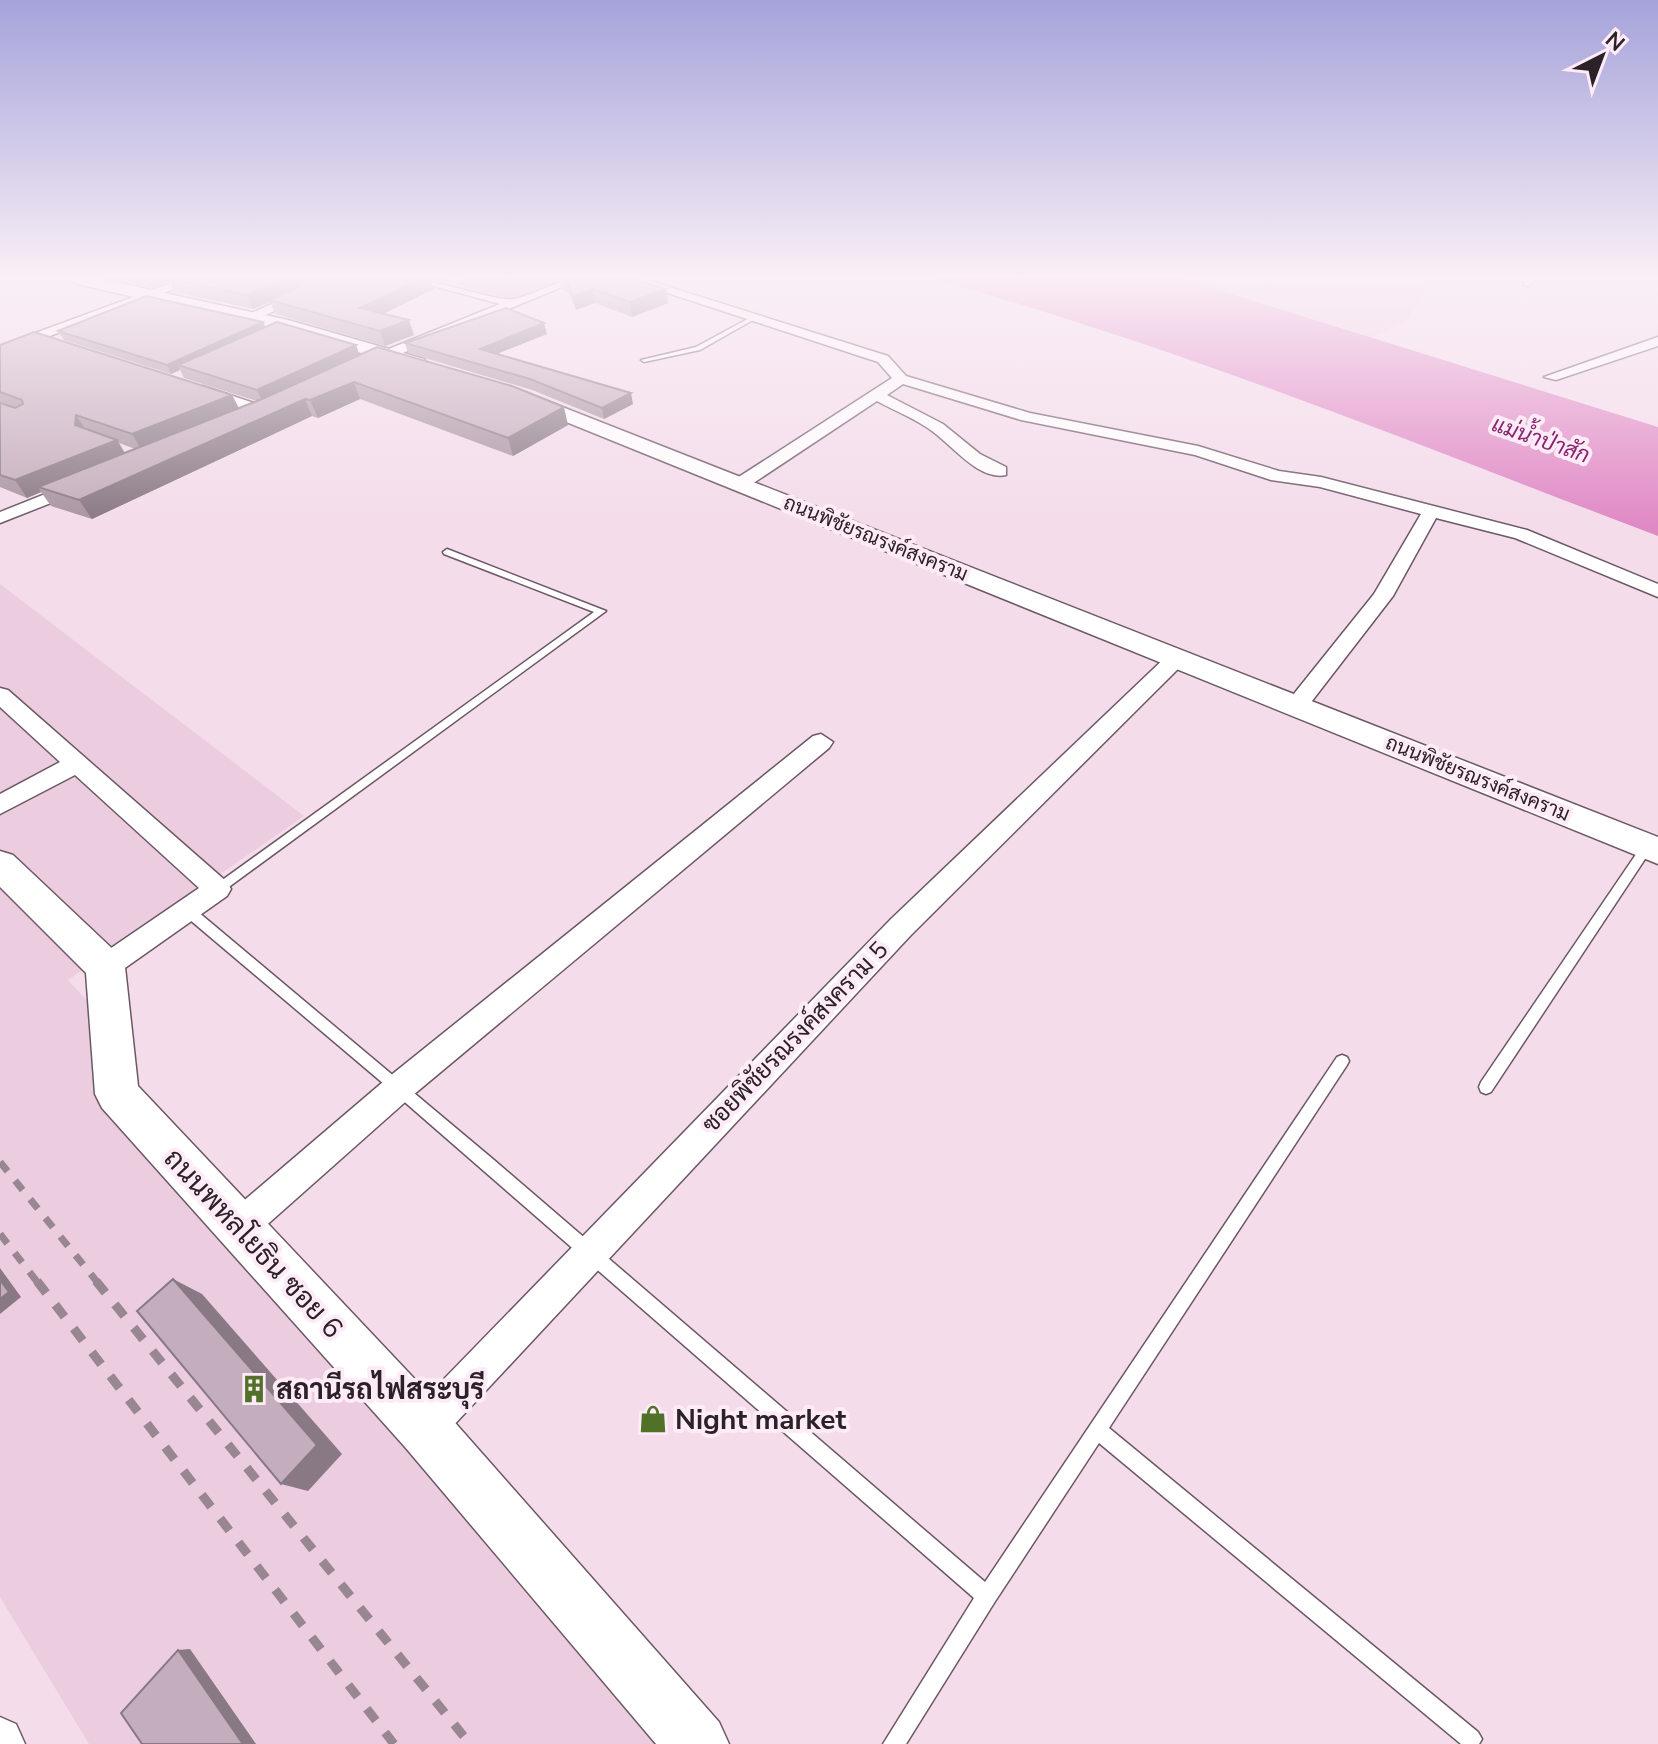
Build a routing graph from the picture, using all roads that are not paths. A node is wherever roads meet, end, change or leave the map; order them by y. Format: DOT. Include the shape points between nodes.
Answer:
graph roads {
  1 [pos="372,360"];
  2 [pos="410,360"];
  3 [pos="884,360"];
  4 [pos="1600,360"];
  5 [pos="346,372"];
  6 [pos="448,373"];
  7 [pos="1551,377"];
  8 [pos="901,379"];
  9 [pos="181,384"];
  10 [pos="494,387"];
  11 [pos="876,395"];
  12 [pos="234,422"];
  13 [pos="1000,471"];
  14 [pos="90,482"];
  15 [pos="740,484"];
  16 [pos="0,503"];
  17 [pos="18,511"];
  18 [pos="1431,511"];
  19 [pos="0,518"];
  20 [pos="447,552"];
  21 [pos="1658,591"];
  22 [pos="1178,657"];
  23 [pos="0,695"];
  24 [pos="1297,705"];
  25 [pos="821,742"];
  26 [pos="76,764"];
  27 [pos="0,805"];
  28 [pos="1653,849"];
  29 [pos="0,865"];
  30 [pos="218,889"];
  31 [pos="187,910"];
  32 [pos="105,967"];
  33 [pos="1342,1061"];
  34 [pos="401,1086"];
  35 [pos="1486,1087"];
  36 [pos="239,1227"];
  37 [pos="587,1253"];
  38 [pos="424,1428"];
  39 [pos="1097,1430"];
  40 [pos="987,1596"];
  41 [pos="1471,1739"];
  42 [pos="697,1744"];
  43 [pos="894,1744"];
  1 -- 5 [label="street"];
  2 -- 6 [label="street"];
  3 -- 8 [label="street"];
  4 -- 7 [label="street"];
  8 -- 11 [label="street"];
  8 -- 18 [label="street" via="1027,417 1198,451 1277,476"];
  9 -- 12 [label="street" via="270,407"];
  10 -- 15 [label="street, ถนนพิชัยรณรงค์สงคราม"];
  11 -- 13 [label="street" via="937,427 974,458"];
  11 -- 15 [label="street"];
  14 -- 17 [label="street"];
  15 -- 22 [label="street, ถนนพิชัยรณรงค์สงคราม"];
  16 -- 17 [label="street"];
  17 -- 19 [label="street"];
  18 -- 21 [label="street" via="1521,534"];
  18 -- 24 [label="street" via="1383,596"];
  20 -- 30 [label="lane" via="601,611"];
  22 -- 24 [label="street, ถนนพิชัยรณรงค์สงคราม"];
  22 -- 37 [label="street, ซอยพิชัยรณรงค์สงคราม 5" via="901,927"];
  23 -- 26 [label="street"];
  24 -- 28 [label="street, ถนนพิชัยรณรงค์สงคราม"];
  25 -- 34 [label="street"];
  26 -- 27 [label="street"];
  26 -- 30 [label="street"];
  28 -- 35 [label="lane"];
  29 -- 32 [label="street"];
  30 -- 31 [label="street"];
  31 -- 32 [label="street"];
  31 -- 34 [label="lane"];
  32 -- 36 [label="street, ถนนพหลโยธิน ซอย 6" via="117,1094"];
  33 -- 39 [label="lane"];
  34 -- 36 [label="street"];
  34 -- 37 [label="lane"];
  36 -- 38 [label="street, ถนนพหลโยธิน ซอย 6"];
  37 -- 38 [label="street, ซอยพิชัยรณรงค์สงคราม 5"];
  37 -- 40 [label="lane"];
  38 -- 42 [label="street, ถนนพหลโยธิน ซอย 6"];
  39 -- 40 [label="lane"];
  39 -- 41 [label="lane"];
  40 -- 43 [label="lane"];
}
